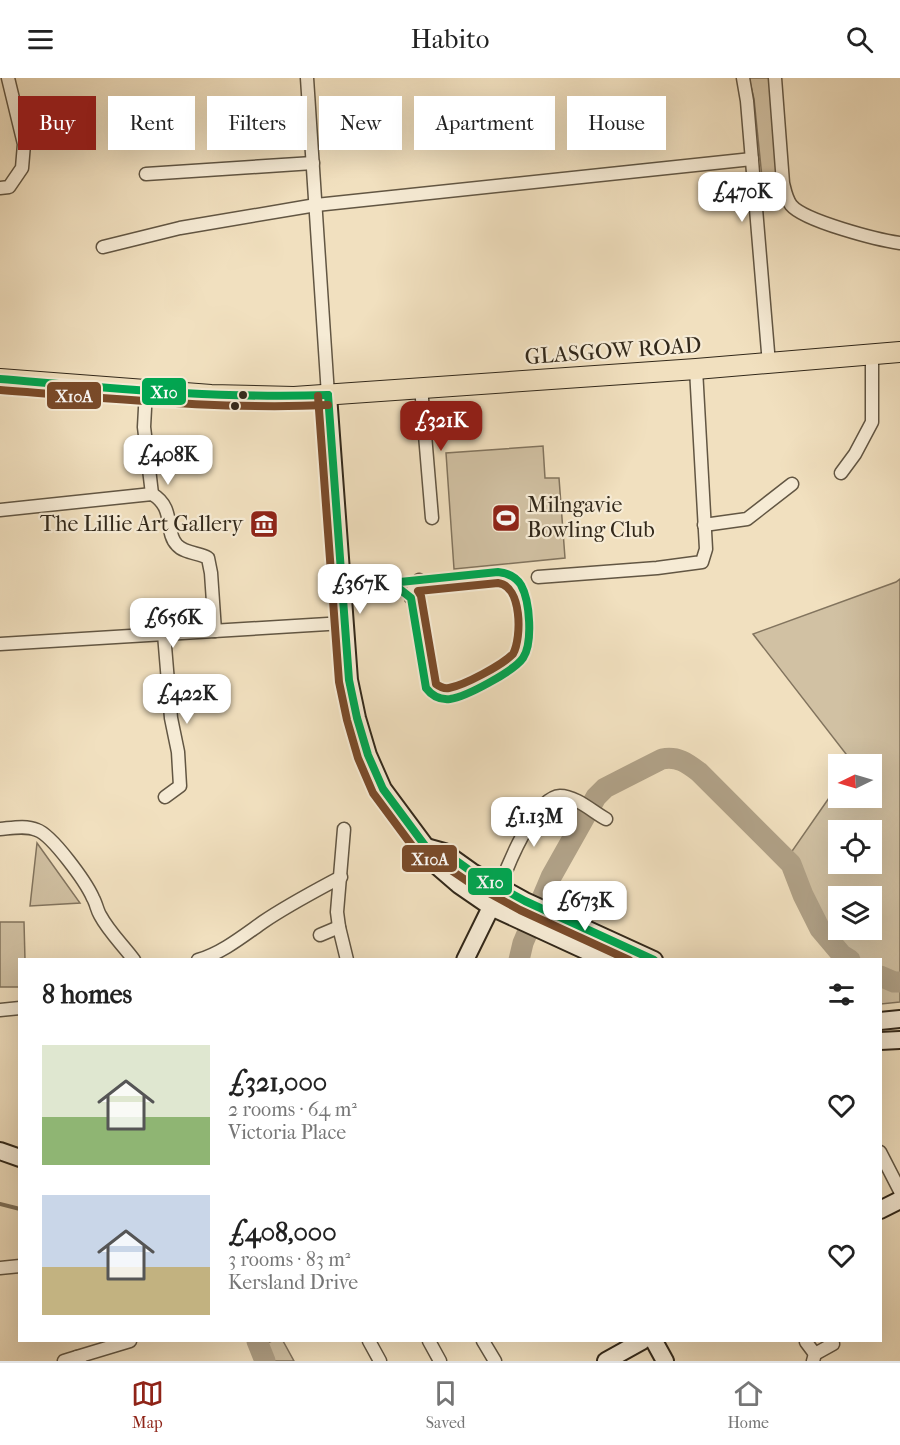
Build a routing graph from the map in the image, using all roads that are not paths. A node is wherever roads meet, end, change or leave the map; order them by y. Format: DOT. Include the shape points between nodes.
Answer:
graph roads {
  1 [pos="8,78"];
  2 [pos="307,78"];
  3 [pos="743,78"];
  4 [pos="775,78"];
  5 [pos="752,159"];
  6 [pos="313,162"];
  7 [pos="146,174"];
  8 [pos="0,188"];
  9 [pos="316,205"];
  10 [pos="900,243"];
  11 [pos="104,247"];
  12 [pos="900,352"];
  13 [pos="872,355"];
  14 [pos="768,364"];
  15 [pos="696,369"];
  16 [pos="0,379"];
  17 [pos="422,387"];
  18 [pos="146,390"];
  19 [pos="328,395"];
  20 [pos="841,473"];
  21 [pos="792,484"];
  22 [pos="152,494"];
  23 [pos="0,510"];
  24 [pos="432,518"];
  25 [pos="704,525"];
  26 [pos="538,577"];
  27 [pos="419,580"];
  28 [pos="411,598"];
  29 [pos="344,623"];
  30 [pos="215,631"];
  31 [pos="164,634"];
  32 [pos="0,644"];
  33 [pos="165,798"];
  34 [pos="606,819"];
  35 [pos="0,829"];
  36 [pos="344,829"];
  37 [pos="426,847"];
  38 [pos="341,877"];
  39 [pos="500,888"];
  40 [pos="491,907"];
  41 [pos="339,927"];
  42 [pos="320,935"];
  43 [pos="133,958"];
  44 [pos="204,958"];
  45 [pos="347,958"];
  46 [pos="466,958"];
  47 [pos="602,958"];
  48 [pos="650,958"];
  49 [pos="18,1008"];
  50 [pos="0,1010"];
  51 [pos="900,1020"];
  52 [pos="882,1021"];
  53 [pos="900,1040"];
  54 [pos="882,1041"];
  55 [pos="0,1150"];
  56 [pos="882,1156"];
  57 [pos="18,1157"];
  58 [pos="900,1191"];
  59 [pos="900,1200"];
  60 [pos="882,1209"];
  61 [pos="18,1266"];
  62 [pos="0,1268"];
  63 [pos="127,1342"];
  64 [pos="370,1342"];
  65 [pos="430,1342"];
  66 [pos="484,1342"];
  67 [pos="640,1342"];
  68 [pos="655,1342"];
  69 [pos="806,1342"];
  70 [pos="833,1344"];
  71 [pos="814,1357"];
  72 [pos="79,1359"];
  73 [pos="64,1361"];
  74 [pos="380,1361"];
  75 [pos="440,1361"];
  76 [pos="495,1361"];
  77 [pos="606,1361"];
  78 [pos="665,1361"];
  1 -- 8 [label="street" via="24,144 22,168 9,187"];
  2 -- 6 [label="street"];
  3 -- 5 [label="street"];
  4 -- 10 [label="street" via="783,183 792,206 806,216"];
  5 -- 9 [label="street"];
  5 -- 14 [label="street"];
  6 -- 7 [label="street"];
  6 -- 9 [label="street"];
  9 -- 11 [label="street" via="180,228"];
  9 -- 19 [label="street"];
  12 -- 13 [label="main road, GLASGOW ROAD"];
  13 -- 14 [label="main road, GLASGOW ROAD"];
  13 -- 20 [label="street" via="872,422"];
  14 -- 15 [label="main road, GLASGOW ROAD"];
  15 -- 17 [label="main road, GLASGOW ROAD"];
  15 -- 25 [label="street"];
  16 -- 18 [label="main road, GLASGOW ROAD"];
  17 -- 19 [label="main road, GLASGOW ROAD"];
  17 -- 24 [label="street"];
  18 -- 19 [label="main road, GLASGOW ROAD" via="247,396"];
  18 -- 22 [label="street" via="144,427"];
  19 -- 29 [label="main road"];
  21 -- 25 [label="street" via="747,519"];
  22 -- 23 [label="street"];
  22 -- 30 [label="street" via="165,507 178,547 208,558"];
  25 -- 26 [label="street" via="706,549 702,562"];
  27 -- 28 [label="street"];
  29 -- 30 [label="street"];
  29 -- 37 [label="main road" via="349,681 368,755 383,789"];
  30 -- 31 [label="street"];
  31 -- 32 [label="street"];
  31 -- 33 [label="street" via="180,786"];
  34 -- 39 [label="street" via="571,798 552,798 537,813 510,857"];
  35 -- 43 [label="street" via="36,829 52,840 93,896 114,937"];
  36 -- 38 [label="street"];
  37 -- 39 [label="main road" via="444,852"];
  37 -- 40 [label="main road" via="437,866"];
  38 -- 41 [label="street"];
  38 -- 44 [label="street"];
  39 -- 40 [label="main road"];
  39 -- 48 [label="main road"];
  40 -- 46 [label="main road"];
  40 -- 47 [label="main road"];
  41 -- 42 [label="street"];
  41 -- 45 [label="street"];
  49 -- 50 [label="street"];
  51 -- 52 [label="main road"];
  53 -- 54 [label="main road"];
  55 -- 57 [label="main road"];
  56 -- 58 [label="street"];
  59 -- 60 [label="main road"];
  61 -- 62 [label="street"];
  63 -- 72 [label="street"];
  64 -- 74 [label="street"];
  65 -- 75 [label="street"];
  66 -- 76 [label="street"];
  67 -- 77 [label="main road"];
  68 -- 78 [label="main road"];
  69 -- 71 [label="street"];
  70 -- 71 [label="street"];
  72 -- 73 [label="street"];
}
